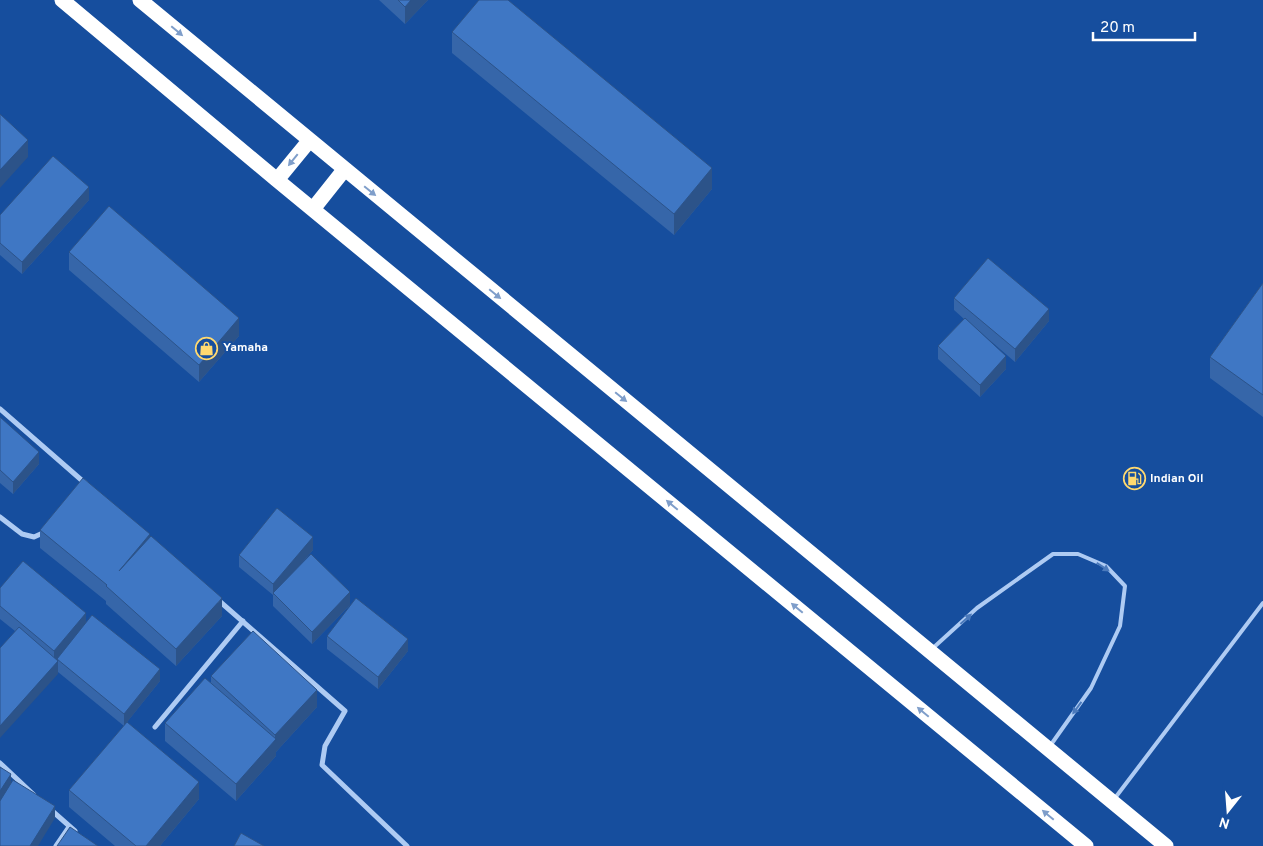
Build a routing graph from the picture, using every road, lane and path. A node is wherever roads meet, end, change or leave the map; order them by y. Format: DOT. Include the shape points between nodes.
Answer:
graph roads {
  1 [pos="62,0"];
  2 [pos="140,0"];
  3 [pos="309,141"];
  4 [pos="344,170"];
  5 [pos="277,180"];
  6 [pos="313,209"];
  7 [pos="0,409"];
  8 [pos="83,493"];
  9 [pos="0,517"];
  10 [pos="53,525"];
  11 [pos="214,596"];
  12 [pos="1263,603"];
  13 [pos="243,621"];
  14 [pos="930,651"];
  15 [pos="155,727"];
  16 [pos="1047,749"];
  17 [pos="0,763"];
  18 [pos="41,801"];
  19 [pos="1112,802"];
  20 [pos="48,808"];
  21 [pos="69,827"];
  22 [pos="83,836"];
  23 [pos="56,846"];
  24 [pos="407,846"];
  25 [pos="1086,846"];
  26 [pos="1166,846"];
  1 -- 5 [label="highway"];
  2 -- 3 [label="highway, one-way"];
  3 -- 4 [label="highway"];
  3 -- 5 [label="highway, one-way"];
  4 -- 6 [label="highway"];
  4 -- 14 [label="highway, one-way"];
  5 -- 6 [label="highway"];
  25 -- 6 [label="highway, one-way"];
  7 -- 8 [label="street" via="89,487"];
  9 -- 10 [label="street" via="22,534 34,537 47,532"];
  11 -- 13 [label="street"];
  12 -- 19 [label="lane"];
  13 -- 15 [label="street"];
  13 -- 24 [label="street" via="345,711 325,746 322,765"];
  14 -- 16 [label="highway"];
  14 -- 16 [label="lane, one-way" via="978,608 1053,554 1078,554 1106,566 1125,586 1120,626 1092,688"];
  16 -- 19 [label="highway"];
  17 -- 18 [label="street"];
  19 -- 26 [label="highway"];
  20 -- 21 [label="street"];
  21 -- 22 [label="street"];
  21 -- 23 [label="street"];
}
